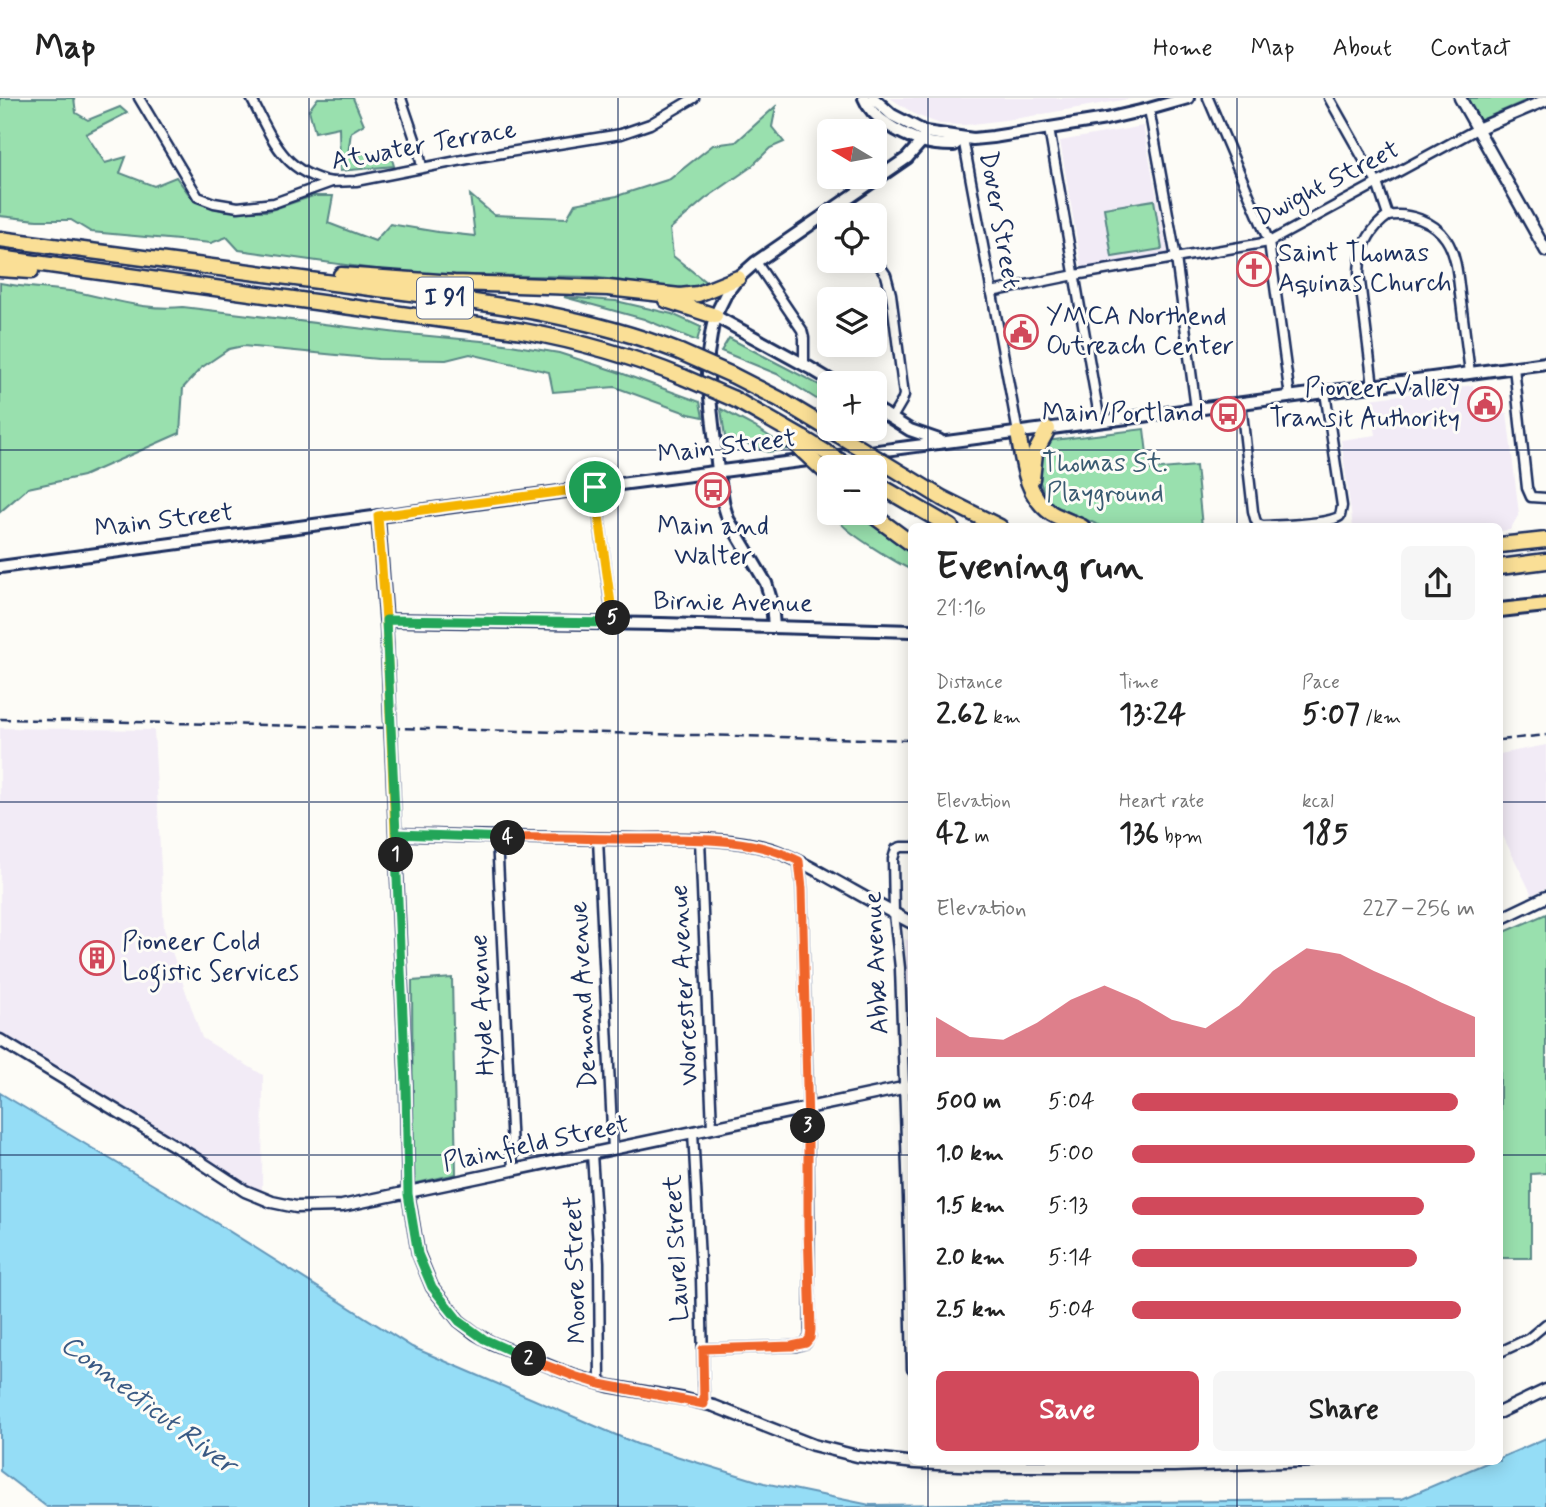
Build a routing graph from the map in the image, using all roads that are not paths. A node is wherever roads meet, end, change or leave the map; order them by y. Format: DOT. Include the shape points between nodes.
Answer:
graph roads {
  1 [pos="139,98"];
  2 [pos="251,98"];
  3 [pos="401,98"];
  4 [pos="694,98"];
  5 [pos="864,98"];
  6 [pos="873,98"];
  7 [pos="1188,98"];
  8 [pos="1208,98"];
  9 [pos="1329,98"];
  10 [pos="1460,98"];
  11 [pos="1546,100"];
  12 [pos="1149,110"];
  13 [pos="1049,128"];
  14 [pos="1477,129"];
  15 [pos="924,136"];
  16 [pos="963,138"];
  17 [pos="422,167"];
  18 [pos="332,182"];
  19 [pos="1377,183"];
  20 [pos="840,203"];
  21 [pos="1388,216"];
  22 [pos="817,220"];
  23 [pos="0,239"];
  24 [pos="1269,242"];
  25 [pos="1546,251"];
  26 [pos="0,258"];
  27 [pos="1176,258"];
  28 [pos="757,262"];
  29 [pos="205,266"];
  30 [pos="0,269"];
  31 [pos="886,273"];
  32 [pos="1075,275"];
  33 [pos="738,278"];
  34 [pos="200,287"];
  35 [pos="638,292"];
  36 [pos="991,292"];
  37 [pos="716,316"];
  38 [pos="1546,363"];
  39 [pos="804,365"];
  40 [pos="1514,367"];
  41 [pos="817,373"];
  42 [pos="1470,373"];
  43 [pos="1373,386"];
  44 [pos="1325,392"];
  45 [pos="1290,397"];
  46 [pos="1241,404"];
  47 [pos="1196,409"];
  48 [pos="887,415"];
  49 [pos="892,418"];
  50 [pos="1100,422"];
  51 [pos="1048,429"];
  52 [pos="1018,433"];
  53 [pos="798,440"];
  54 [pos="945,442"];
  55 [pos="827,455"];
  56 [pos="817,461"];
  57 [pos="718,471"];
  58 [pos="595,487"];
  59 [pos="1031,487"];
  60 [pos="887,490"];
  61 [pos="1546,498"];
  62 [pos="378,516"];
  63 [pos="944,523"];
  64 [pos="992,523"];
  65 [pos="1073,523"];
  66 [pos="1256,523"];
  67 [pos="1301,523"];
  68 [pos="886,525"];
  69 [pos="1546,538"];
  70 [pos="908,541"];
  71 [pos="1504,545"];
  72 [pos="1546,561"];
  73 [pos="0,567"];
  74 [pos="1503,567"];
  75 [pos="1546,605"];
  76 [pos="1503,610"];
  77 [pos="386,620"];
  78 [pos="613,623"];
  79 [pos="774,626"];
  80 [pos="908,631"];
  81 [pos="396,834"];
  82 [pos="497,838"];
  83 [pos="598,839"];
  84 [pos="700,840"];
  85 [pos="908,847"];
  86 [pos="799,861"];
  87 [pos="1546,897"];
  88 [pos="894,914"];
  89 [pos="1503,918"];
  90 [pos="908,921"];
  91 [pos="0,1040"];
  92 [pos="908,1087"];
  93 [pos="808,1108"];
  94 [pos="712,1128"];
  95 [pos="692,1132"];
  96 [pos="612,1149"];
  97 [pos="593,1154"];
  98 [pos="513,1170"];
  99 [pos="408,1194"];
  100 [pos="1546,1324"];
  101 [pos="703,1349"];
  102 [pos="1503,1351"];
  103 [pos="600,1384"];
  104 [pos="1546,1390"];
  105 [pos="704,1404"];
  106 [pos="1503,1411"];
  107 [pos="908,1461"];
  1 -- 18 [label="street, Atwater Terrace" via="198,197 238,207 254,206"];
  2 -- 18 [label="street" via="284,156 318,180"];
  3 -- 17 [label="street"];
  4 -- 17 [label="street, Atwater Terrace" via="650,124 621,134"];
  5 -- 15 [label="main road" via="902,133"];
  6 -- 15 [label="main road"];
  7 -- 12 [label="main road"];
  8 -- 24 [label="street"];
  9 -- 19 [label="street"];
  10 -- 14 [label="street"];
  11 -- 14 [label="street, Dwight Street"];
  12 -- 13 [label="main road"];
  12 -- 27 [label="street"];
  13 -- 16 [label="main road"];
  13 -- 32 [label="street"];
  14 -- 19 [label="street, Dwight Street"];
  14 -- 25 [label="street"];
  15 -- 16 [label="main road"];
  15 -- 20 [label="main road" via="907,158"];
  16 -- 36 [label="street, Dover Street"];
  17 -- 18 [label="street, Atwater Terrace"];
  19 -- 21 [label="street"];
  19 -- 24 [label="street, Dwight Street"];
  21 -- 42 [label="street" via="1419,219 1446,239 1456,266"];
  21 -- 43 [label="street" via="1364,243 1359,261"];
  22 -- 28 [label="main road"];
  23 -- 29 [label="highway, I 91"];
  24 -- 27 [label="street, Dwight Street"];
  24 -- 45 [label="street"];
  26 -- 34 [label="highway, I 91"];
  27 -- 32 [label="street, Dwight Street"];
  27 -- 47 [label="street"];
  28 -- 33 [label="main road"];
  28 -- 39 [label="street" via="802,330"];
  29 -- 35 [label="highway"];
  29 -- 64 [label="highway, I 91, bridge" via="541,312 618,331 680,352 779,399"];
  30 -- 34 [label="highway"];
  31 -- 49 [label="street" via="904,396"];
  32 -- 36 [label="street, Dwight Street"];
  32 -- 50 [label="street"];
  33 -- 35 [label="highway" via="698,294"];
  33 -- 37 [label="main road"];
  34 -- 53 [label="highway, I 91, bridge" via="537,334 614,352 734,400"];
  35 -- 37 [label="highway"];
  36 -- 52 [label="street, Dover Street"];
  37 -- 39 [label="main road"];
  37 -- 57 [label="main road" via="707,363"];
  38 -- 40 [label="main road, Main Street"];
  39 -- 41 [label="main road"];
  40 -- 42 [label="main road, Main Street"];
  40 -- 61 [label="street" via="1527,488 1531,497"];
  42 -- 43 [label="main road, Main Street"];
  43 -- 44 [label="main road, Main Street"];
  44 -- 45 [label="main road, Main Street"];
  44 -- 67 [label="street" via="1342,506 1336,520"];
  45 -- 46 [label="main road, Main Street"];
  46 -- 47 [label="main road, Main Street"];
  46 -- 66 [label="street"];
  47 -- 50 [label="main road, Main Street"];
  48 -- 49 [label="main road"];
  49 -- 54 [label="main road" via="918,434"];
  50 -- 51 [label="main road, Main Street"];
  51 -- 52 [label="main road, Main Street"];
  51 -- 59 [label="highway" via="1033,458"];
  52 -- 54 [label="main road, Main Street"];
  52 -- 59 [label="highway"];
  53 -- 55 [label="highway, I 91, bridge"];
  53 -- 56 [label="highway, bridge"];
  54 -- 57 [label="main road, Main Street"];
  57 -- 58 [label="main road, Main Street"];
  57 -- 79 [label="main road" via="726,513 768,587"];
  58 -- 62 [label="main road, Main Street"];
  58 -- 78 [label="street"];
  59 -- 65 [label="highway" via="1046,509"];
  60 -- 63 [label="highway"];
  62 -- 73 [label="main road, Main Street"];
  62 -- 77 [label="main road"];
  68 -- 70 [label="highway"];
  69 -- 71 [label="highway"];
  72 -- 74 [label="highway"];
  75 -- 76 [label="main road"];
  77 -- 78 [label="main road, Birnie Avenue"];
  77 -- 81 [label="street"];
  78 -- 79 [label="main road, Birnie Avenue"];
  79 -- 80 [label="main road, Birnie Avenue"];
  81 -- 82 [label="street"];
  81 -- 99 [label="street"];
  82 -- 83 [label="street"];
  82 -- 98 [label="street, Hyde Avenue"];
  83 -- 84 [label="street"];
  83 -- 96 [label="street, Demond Avenue"];
  84 -- 86 [label="street" via="754,845"];
  84 -- 94 [label="street, Worcester Avenue"];
  85 -- 88 [label="street, Abbe Avenue" via="896,849 893,859"];
  86 -- 88 [label="street"];
  86 -- 93 [label="street"];
  87 -- 89 [label="street"];
  88 -- 90 [label="street"];
  88 -- 92 [label="street, Abbe Avenue"];
  91 -- 99 [label="street, Plainfield Street" via="263,1199 321,1208"];
  92 -- 93 [label="street, Plainfield Street"];
  93 -- 94 [label="street, Plainfield Street"];
  93 -- 101 [label="street" via="809,1340 792,1346"];
  94 -- 95 [label="street, Plainfield Street"];
  95 -- 96 [label="street, Plainfield Street"];
  95 -- 101 [label="street, Laurel Street"];
  96 -- 97 [label="street, Plainfield Street"];
  97 -- 98 [label="street, Plainfield Street"];
  97 -- 103 [label="street, Moore Street"];
  98 -- 99 [label="street, Plainfield Street"];
  99 -- 103 [label="street" via="418,1254 432,1287 459,1321 509,1351"];
  100 -- 102 [label="street"];
  101 -- 105 [label="street, Laurel Street"];
  103 -- 105 [label="street"];
  104 -- 106 [label="street"];
  105 -- 107 [label="street" via="831,1451"];
}
